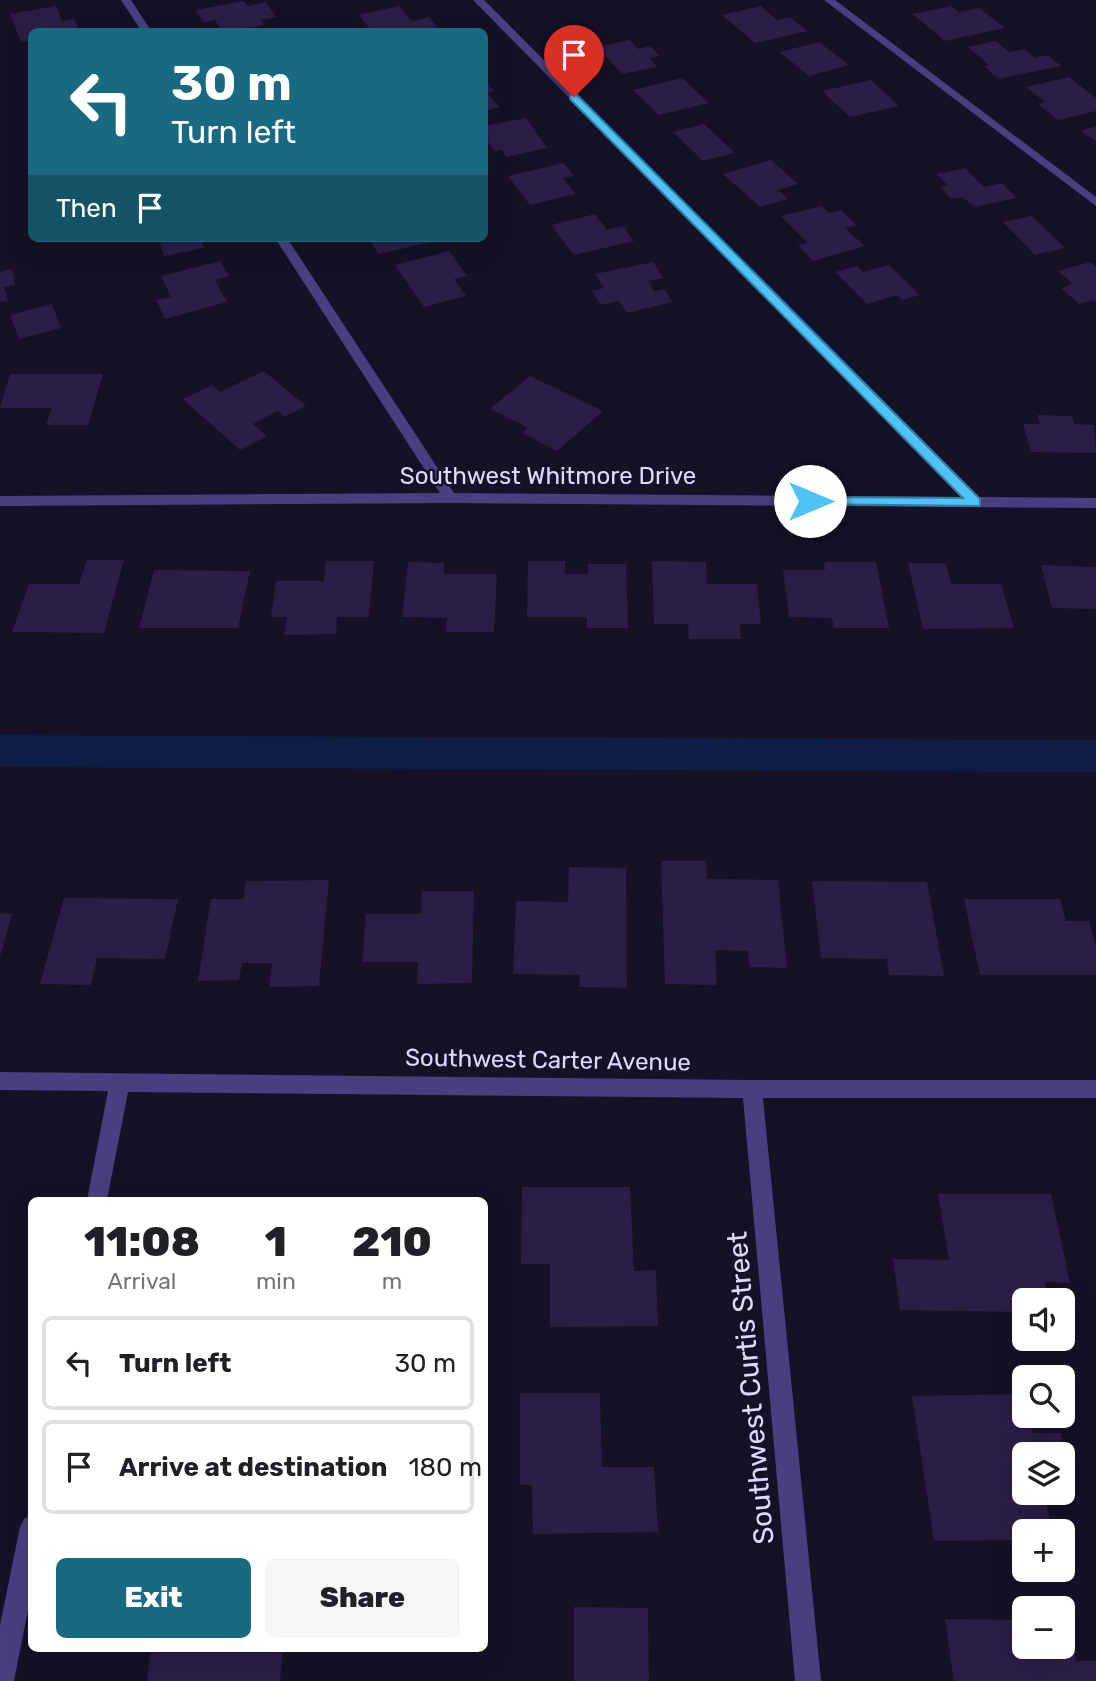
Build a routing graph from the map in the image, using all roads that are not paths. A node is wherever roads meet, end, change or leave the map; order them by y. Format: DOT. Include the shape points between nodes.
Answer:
graph roads {
  1 [pos="126,0"];
  2 [pos="478,0"];
  3 [pos="829,0"];
  4 [pos="144,28"];
  5 [pos="1096,203"];
  6 [pos="284,242"];
  7 [pos="450,498"];
  8 [pos="0,501"];
  9 [pos="976,502"];
  10 [pos="1096,503"];
  11 [pos="0,1081"];
  12 [pos="120,1083"];
  13 [pos="752,1088"];
  14 [pos="1096,1088"];
  15 [pos="98,1197"];
  16 [pos="28,1547"];
  17 [pos="1,1681"];
  18 [pos="808,1681"];
  1 -- 4 [label="street"];
  2 -- 9 [label="street"];
  3 -- 5 [label="street"];
  6 -- 7 [label="street"];
  7 -- 8 [label="street, Southwest Whitmore Drive"];
  7 -- 9 [label="street, Southwest Whitmore Drive"];
  9 -- 10 [label="street, Southwest Whitmore Drive"];
  11 -- 12 [label="street, Southwest Carter Avenue"];
  12 -- 13 [label="street, Southwest Carter Avenue"];
  12 -- 15 [label="street"];
  13 -- 14 [label="street, Southwest Carter Avenue"];
  13 -- 18 [label="street, Southwest Curtis Street"];
  16 -- 17 [label="street"];
}
